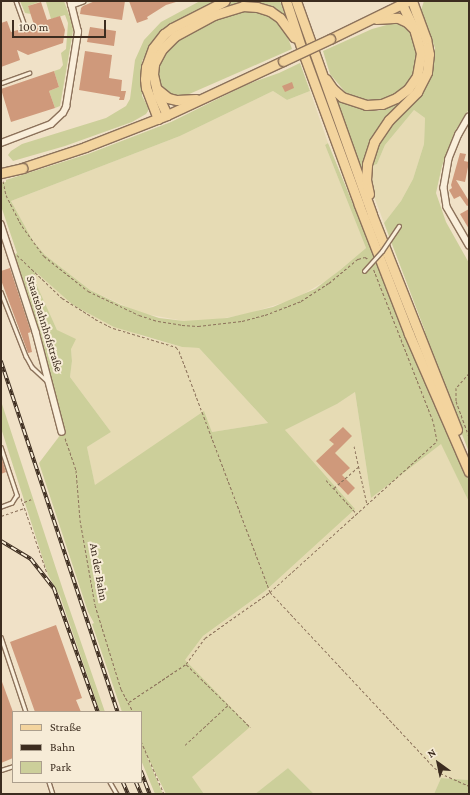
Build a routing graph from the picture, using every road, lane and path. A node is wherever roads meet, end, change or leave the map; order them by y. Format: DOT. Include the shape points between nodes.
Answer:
graph roads {
  1 [pos="16,1"];
  2 [pos="82,1"];
  3 [pos="225,1"];
  4 [pos="286,1"];
  5 [pos="296,1"];
  6 [pos="407,2"];
  7 [pos="70,3"];
  8 [pos="370,20"];
  9 [pos="24,23"];
  10 [pos="414,29"];
  11 [pos="301,47"];
  12 [pos="318,68"];
  13 [pos="29,73"];
  14 [pos="1,83"];
  15 [pos="156,88"];
  16 [pos="206,98"];
  17 [pos="168,115"];
  18 [pos="469,118"];
  19 [pos="158,119"];
  20 [pos="1,143"];
  21 [pos="2,177"];
  22 [pos="372,215"];
  23 [pos="1,224"];
  24 [pos="399,226"];
  25 [pos="469,245"];
  26 [pos="9,252"];
  27 [pos="369,261"];
  28 [pos="371,264"];
  29 [pos="364,271"];
  30 [pos="1,292"];
  31 [pos="469,373"];
  32 [pos="50,384"];
  33 [pos="62,432"];
  34 [pos="469,436"];
  35 [pos="354,446"];
  36 [pos="1,447"];
  37 [pos="469,460"];
  38 [pos="359,466"];
  39 [pos="469,472"];
  40 [pos="326,480"];
  41 [pos="334,488"];
  42 [pos="16,491"];
  43 [pos="32,500"];
  44 [pos="22,503"];
  45 [pos="367,505"];
  46 [pos="1,507"];
  47 [pos="24,508"];
  48 [pos="357,513"];
  49 [pos="1,516"];
  50 [pos="47,573"];
  51 [pos="270,592"];
  52 [pos="1,637"];
  53 [pos="186,664"];
  54 [pos="129,702"];
  55 [pos="228,706"];
  56 [pos="26,711"];
  57 [pos="133,711"];
  58 [pos="250,727"];
  59 [pos="142,743"];
  60 [pos="185,745"];
  61 [pos="12,766"];
  62 [pos="1,770"];
  63 [pos="49,783"];
  64 [pos="111,783"];
  65 [pos="469,786"];
  66 [pos="53,794"];
  67 [pos="117,794"];
  68 [pos="164,794"];
  1 -- 9 [label="lane"];
  2 -- 7 [label="street"];
  3 -- 19 [label="main road" via="172,28 153,48 146,67 145,79"];
  4 -- 11 [label="main road"];
  5 -- 12 [label="main road"];
  6 -- 8 [label="main road"];
  6 -- 10 [label="main road"];
  6 -- 22 [label="main road" via="426,39 429,64 424,81 417,92 381,131 370,152 366,180"];
  7 -- 20 [label="street" via="78,32 66,107 51,124"];
  8 -- 10 [label="main road" via="398,18"];
  8 -- 16 [label="main road, bridge"];
  10 -- 12 [label="main road" via="421,52 417,76 412,85 396,98 382,104 366,105 342,97"];
  11 -- 15 [label="main road" via="280,18 270,11 244,6 231,9 208,18 168,41 154,64"];
  11 -- 39 [label="main road" via="409,334"];
  12 -- 22 [label="main road"];
  13 -- 14 [label="lane"];
  15 -- 16 [label="main road" via="168,98 177,100"];
  15 -- 17 [label="main road"];
  16 -- 17 [label="main road"];
  17 -- 19 [label="main road"];
  18 -- 25 [label="street" via="449,159 444,188 448,207"];
  19 -- 21 [label="main road, bridge"];
  21 -- 27 [label="path" via="6,196 22,226 44,256 88,291 158,321 198,326 265,315 314,294 358,259 365,257"];
  22 -- 37 [label="main road"];
  23 -- 26 [label="street, Staatsbahnhofstraße"];
  24 -- 29 [label="lane, bridge"];
  26 -- 32 [label="street, Staatsbahnhofstraße" via="36,332"];
  26 -- 51 [label="path" via="24,260 62,298 95,319 113,328 171,345 179,351"];
  28 -- 45 [label="path" via="433,421 437,441"];
  30 -- 32 [label="lane" via="26,356 32,367"];
  31 -- 34 [label="path" via="456,388 456,401"];
  32 -- 33 [label="street, Staatsbahnhofstraße"];
  33 -- 54 [label="path, An der Bahn" via="76,470 80,520 95,605 120,685"];
  35 -- 38 [label="path"];
  36 -- 42 [label="lane"];
  38 -- 41 [label="path"];
  38 -- 45 [label="path"];
  40 -- 41 [label="path"];
  41 -- 48 [label="path"];
  42 -- 44 [label="path"];
  42 -- 46 [label="lane" via="14,501"];
  43 -- 44 [label="path"];
  44 -- 47 [label="path"];
  45 -- 48 [label="path"];
  47 -- 49 [label="path"];
  47 -- 50 [label="path"];
  48 -- 51 [label="path"];
  51 -- 53 [label="path" via="205,638"];
  51 -- 65 [label="path" via="440,773"];
  52 -- 56 [label="lane"];
  53 -- 54 [label="path"];
  53 -- 55 [label="path"];
  54 -- 57 [label="path, An der Bahn"];
  55 -- 58 [label="path"];
  55 -- 60 [label="path"];
  59 -- 68 [label="path"];
  61 -- 62 [label="lane"];
  63 -- 66 [label="lane"];
  64 -- 67 [label="lane"];
}
